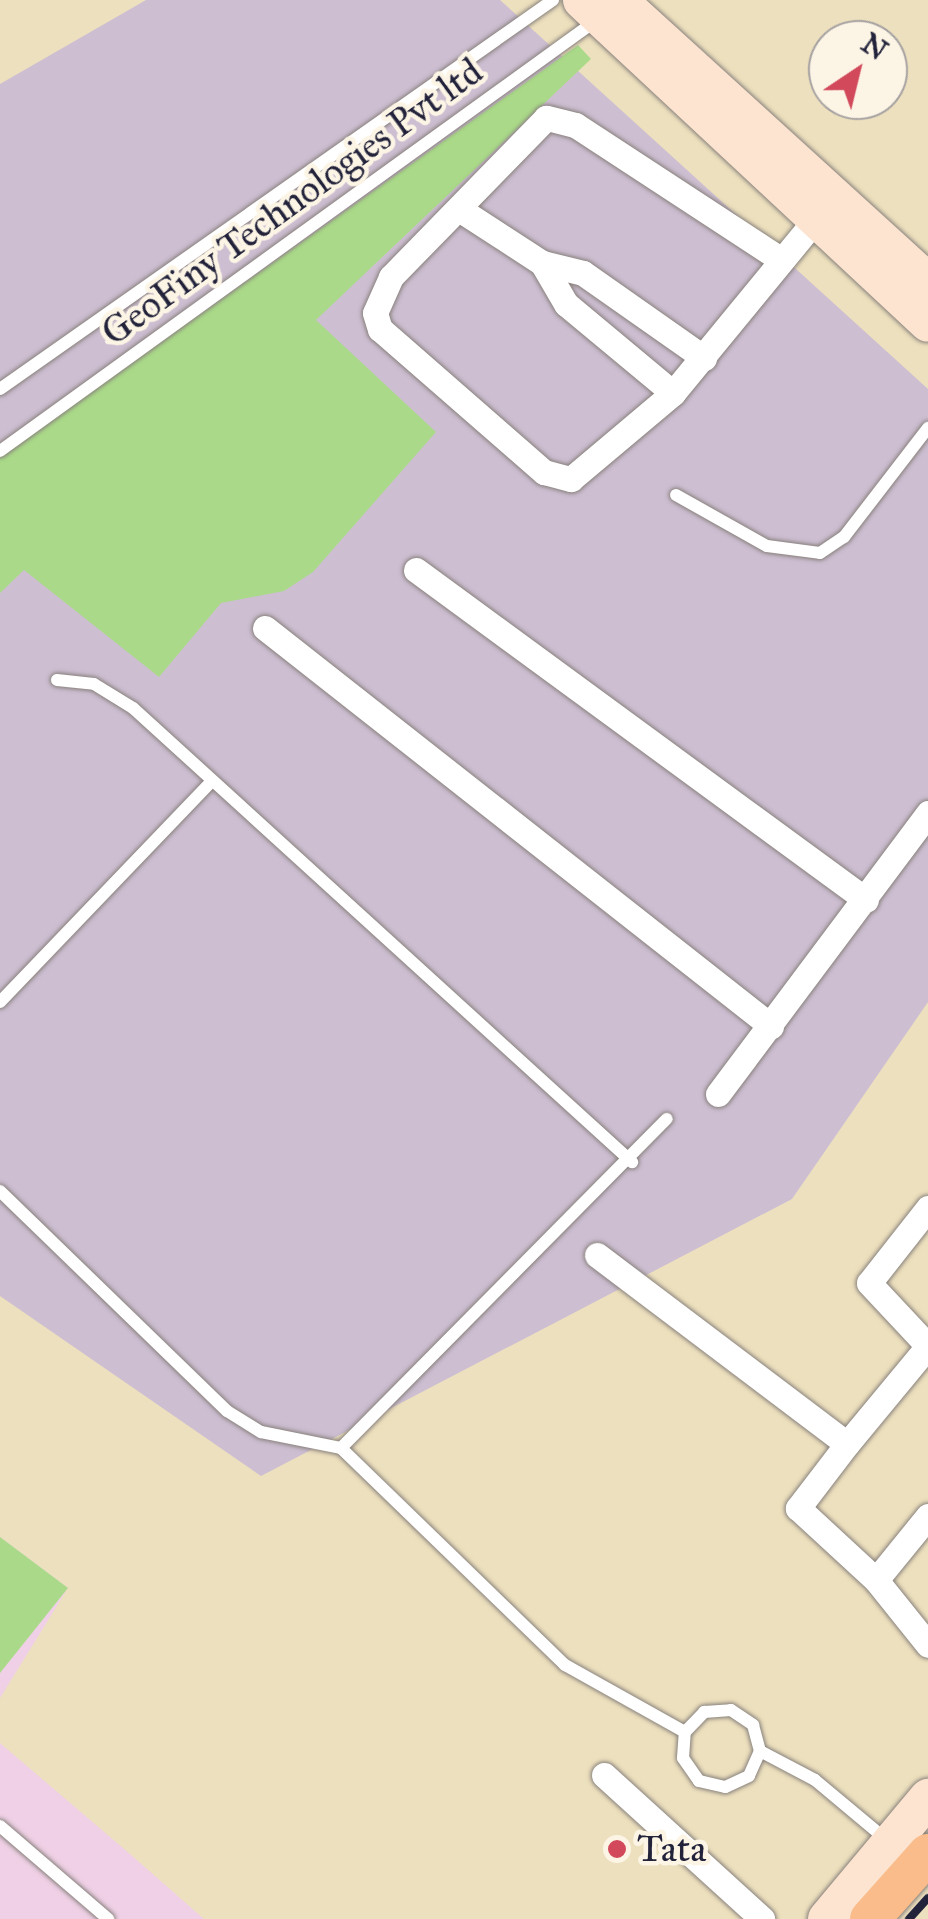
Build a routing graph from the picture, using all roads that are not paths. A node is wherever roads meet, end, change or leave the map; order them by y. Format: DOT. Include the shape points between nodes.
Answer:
graph roads {
  1 [pos="554,0"];
  2 [pos="604,5"];
  3 [pos="459,209"];
  4 [pos="812,224"];
  5 [pos="776,257"];
  6 [pos="542,263"];
  7 [pos="928,282"];
  8 [pos="928,323"];
  9 [pos="704,358"];
  10 [pos="0,389"];
  11 [pos="673,392"];
  12 [pos="928,428"];
  13 [pos="0,451"];
  14 [pos="676,496"];
  15 [pos="416,570"];
  16 [pos="265,628"];
  17 [pos="57,680"];
  18 [pos="211,782"];
  19 [pos="928,813"];
  20 [pos="866,900"];
  21 [pos="0,1002"];
  22 [pos="771,1026"];
  23 [pos="718,1094"];
  24 [pos="667,1119"];
  25 [pos="632,1162"];
  26 [pos="0,1190"];
  27 [pos="928,1208"];
  28 [pos="597,1255"];
  29 [pos="928,1346"];
  30 [pos="847,1444"];
  31 [pos="341,1448"];
  32 [pos="928,1516"];
  33 [pos="876,1580"];
  34 [pos="928,1644"];
  35 [pos="685,1732"];
  36 [pos="760,1752"];
  37 [pos="604,1775"];
  38 [pos="928,1798"];
  39 [pos="0,1826"];
  40 [pos="890,1842"];
  41 [pos="928,1854"];
  42 [pos="108,1919"];
  43 [pos="762,1919"];
  44 [pos="827,1919"];
  45 [pos="870,1919"];
  1 -- 10 [label="lane, GeoFiny Technologies Pvt ltd"];
  2 -- 4 [label="street"];
  2 -- 7 [label="street"];
  2 -- 13 [label="lane, GeoFiny Technologies Pvt ltd"];
  3 -- 5 [label="street" via="532,124 558,118"];
  3 -- 6 [label="street"];
  3 -- 11 [label="street" via="391,277 378,301 380,328 544,472 585,474"];
  4 -- 5 [label="street"];
  4 -- 8 [label="street"];
  5 -- 9 [label="street"];
  6 -- 9 [label="street" via="584,273"];
  6 -- 11 [label="street" via="566,304"];
  9 -- 11 [label="street"];
  12 -- 14 [label="lane" via="844,537 820,553 767,546"];
  15 -- 20 [label="street"];
  16 -- 22 [label="street"];
  17 -- 18 [label="lane" via="112,692"];
  18 -- 21 [label="lane"];
  18 -- 25 [label="lane"];
  19 -- 20 [label="street"];
  20 -- 22 [label="street"];
  22 -- 23 [label="street"];
  24 -- 25 [label="lane"];
  25 -- 31 [label="lane" via="556,1223"];
  26 -- 31 [label="lane" via="227,1411 261,1432"];
  27 -- 29 [label="street" via="869,1282"];
  28 -- 30 [label="street"];
  29 -- 30 [label="street"];
  30 -- 33 [label="street" via="798,1508"];
  31 -- 35 [label="lane" via="565,1665"];
  32 -- 33 [label="street"];
  33 -- 34 [label="street"];
  35 -- 36 [label="lane" via="704,1712 730,1710 753,1725"];
  35 -- 36 [label="lane" via="683,1758 699,1781 725,1788 749,1776"];
  36 -- 40 [label="lane" via="815,1780"];
  37 -- 43 [label="street"];
  38 -- 40 [label="street"];
  39 -- 42 [label="lane"];
  40 -- 44 [label="street"];
  41 -- 45 [label="main road"];
}
